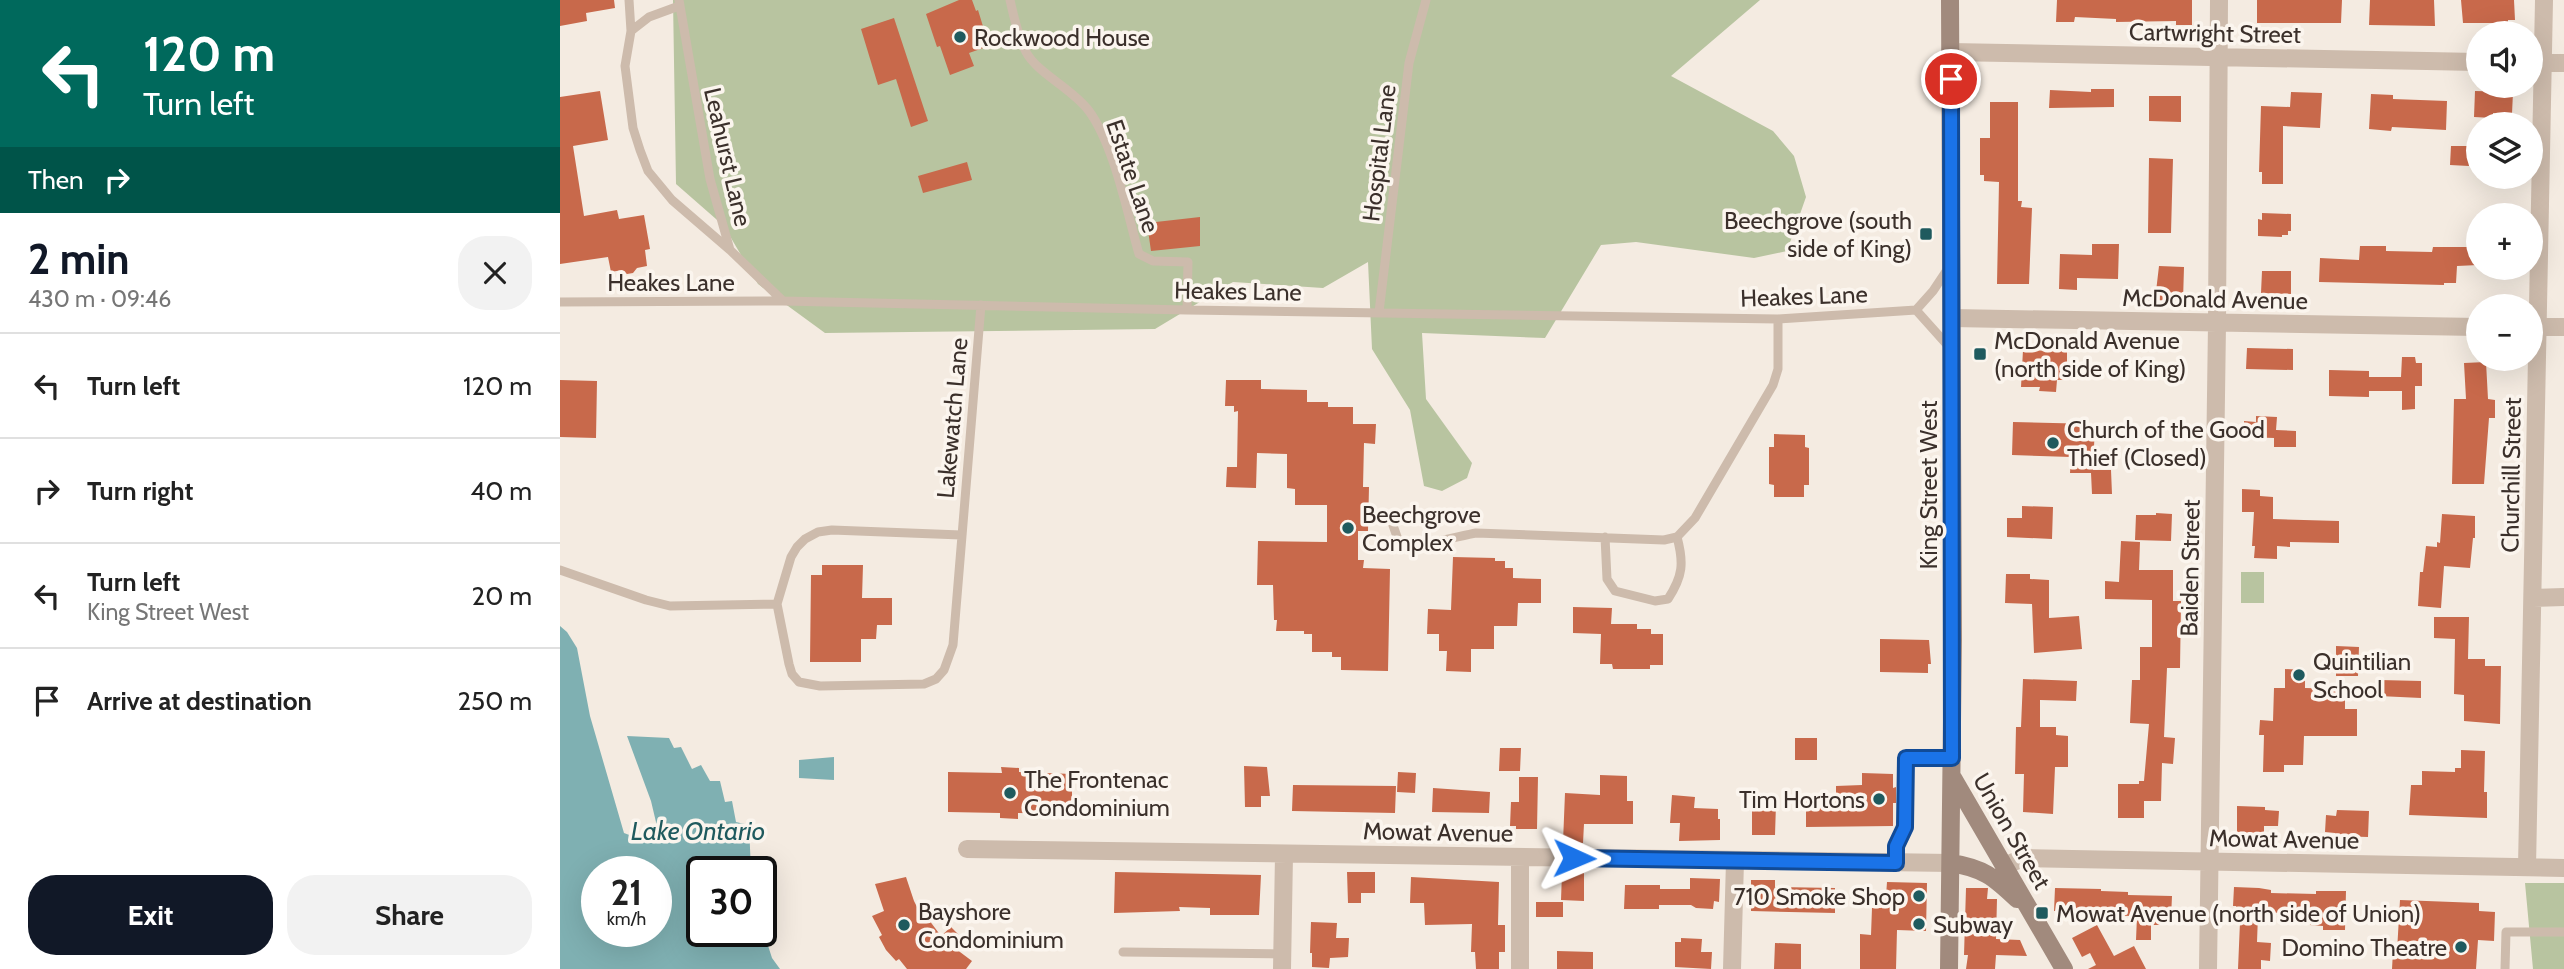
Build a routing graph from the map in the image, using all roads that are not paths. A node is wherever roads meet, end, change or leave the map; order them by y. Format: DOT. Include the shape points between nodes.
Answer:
graph roads {
  1 [pos="629,0"];
  2 [pos="1010,0"];
  3 [pos="1426,0"];
  4 [pos="1950,0"];
  5 [pos="2219,0"];
  6 [pos="2543,0"];
  7 [pos="679,3"];
  8 [pos="2541,21"];
  9 [pos="631,31"];
  10 [pos="1951,52"];
  11 [pos="2218,58"];
  12 [pos="2466,62"];
  13 [pos="2543,63"];
  14 [pos="2564,63"];
  15 [pos="2537,98"];
  16 [pos="730,250"];
  17 [pos="1951,263"];
  18 [pos="2534,294"];
  19 [pos="783,301"];
  20 [pos="560,302"];
  21 [pos="981,304"];
  22 [pos="1187,310"];
  23 [pos="1916,310"];
  24 [pos="1379,312"];
  25 [pos="1952,318"];
  26 [pos="1778,319"];
  27 [pos="2217,324"];
  28 [pos="2466,327"];
  29 [pos="2543,327"];
  30 [pos="2564,327"];
  31 [pos="1952,350"];
  32 [pos="2534,371"];
  33 [pos="1390,517"];
  34 [pos="961,536"];
  35 [pos="1605,537"];
  36 [pos="1677,537"];
  37 [pos="560,570"];
  38 [pos="2564,597"];
  39 [pos="2533,598"];
  40 [pos="777,604"];
  41 [pos="1952,758"];
  42 [pos="1952,777"];
  43 [pos="967,849"];
  44 [pos="1284,855"];
  45 [pos="1520,857"];
  46 [pos="1735,860"];
  47 [pos="1896,863"];
  48 [pos="1951,863"];
  49 [pos="2211,863"];
  50 [pos="2004,866"];
  51 [pos="2527,867"];
  52 [pos="2564,868"];
  53 [pos="2030,911"];
  54 [pos="2564,932"];
  55 [pos="1123,952"];
  56 [pos="1282,962"];
  57 [pos="1520,969"];
  58 [pos="1732,969"];
  59 [pos="1949,969"];
  60 [pos="2064,969"];
  61 [pos="2208,969"];
  62 [pos="2505,969"];
  1 -- 9 [label="lane"];
  2 -- 22 [label="lane, Estate Lane" via="1026,53 1076,96 1098,125 1139,254 1153,261 1188,262"];
  3 -- 24 [label="lane, Hospital Lane" via="1409,63"];
  4 -- 10 [label="main road, King Street West"];
  5 -- 11 [label="street, Baiden Street"];
  6 -- 8 [label="street, Churchill Street"];
  7 -- 9 [label="lane"];
  7 -- 16 [label="lane, Leahurst Lane" via="710,179"];
  9 -- 16 [label="lane" via="625,66 633,128 648,170 672,200"];
  10 -- 11 [label="street, Cartwright Street"];
  10 -- 17 [label="main road, King Street West"];
  11 -- 12 [label="street, Cartwright Street"];
  11 -- 27 [label="street, Baiden Street"];
  13 -- 14 [label="street"];
  15 -- 18 [label="street, Churchill Street"];
  16 -- 19 [label="lane, Leahurst Lane"];
  17 -- 23 [label="lane"];
  17 -- 25 [label="main road, King Street West"];
  19 -- 20 [label="lane, Heakes Lane"];
  19 -- 21 [label="lane, Heakes Lane"];
  21 -- 22 [label="lane, Heakes Lane"];
  21 -- 34 [label="lane, Lakewatch Lane"];
  22 -- 24 [label="lane, Heakes Lane"];
  23 -- 26 [label="lane, Heakes Lane"];
  23 -- 31 [label="lane"];
  24 -- 26 [label="lane, Heakes Lane"];
  25 -- 27 [label="street, McDonald Avenue"];
  25 -- 31 [label="main road, King Street West"];
  26 -- 36 [label="lane" via="1778,369 1773,384 1695,518"];
  27 -- 28 [label="street, McDonald Avenue"];
  27 -- 49 [label="street, Baiden Street"];
  29 -- 30 [label="street"];
  31 -- 41 [label="main road, King Street West"];
  32 -- 39 [label="street, Churchill Street"];
  33 -- 35 [label="lane" via="1400,545 1408,548 1476,533"];
  34 -- 40 [label="lane, Lakewatch Lane" via="818,532 790,557"];
  34 -- 40 [label="lane, Lakewatch Lane" via="950,658 936,679 924,684 820,686 799,682 789,664"];
  35 -- 36 [label="lane"];
  35 -- 36 [label="lane" via="1607,579 1615,591 1654,601 1668,599 1677,586 1682,572"];
  37 -- 40 [label="lane" via="670,606"];
  38 -- 39 [label="street"];
  39 -- 51 [label="street, Churchill Street"];
  41 -- 42 [label="main road, King Street West"];
  41 -- 47 [label="lane" via="1906,758 1905,827 1896,846"];
  42 -- 48 [label="main road, King Street West"];
  42 -- 50 [label="main road, Union Street"];
  43 -- 44 [label="street, Mowat Avenue"];
  44 -- 45 [label="street, Mowat Avenue"];
  44 -- 56 [label="street"];
  45 -- 46 [label="street, Mowat Avenue"];
  45 -- 57 [label="street"];
  46 -- 47 [label="street, Mowat Avenue"];
  46 -- 58 [label="street"];
  47 -- 48 [label="street, Mowat Avenue"];
  48 -- 53 [label="main road, Union Street" via="1986,873"];
  48 -- 59 [label="main road, King Street West"];
  49 -- 50 [label="street, Mowat Avenue" via="2023,858"];
  49 -- 51 [label="street, Mowat Avenue"];
  49 -- 61 [label="street, Baiden Street"];
  50 -- 53 [label="main road, Union Street"];
  51 -- 52 [label="street, Mowat Avenue"];
  53 -- 60 [label="main road, Union Street"];
  54 -- 62 [label="lane" via="2506,932"];
  55 -- 56 [label="lane"];
}
